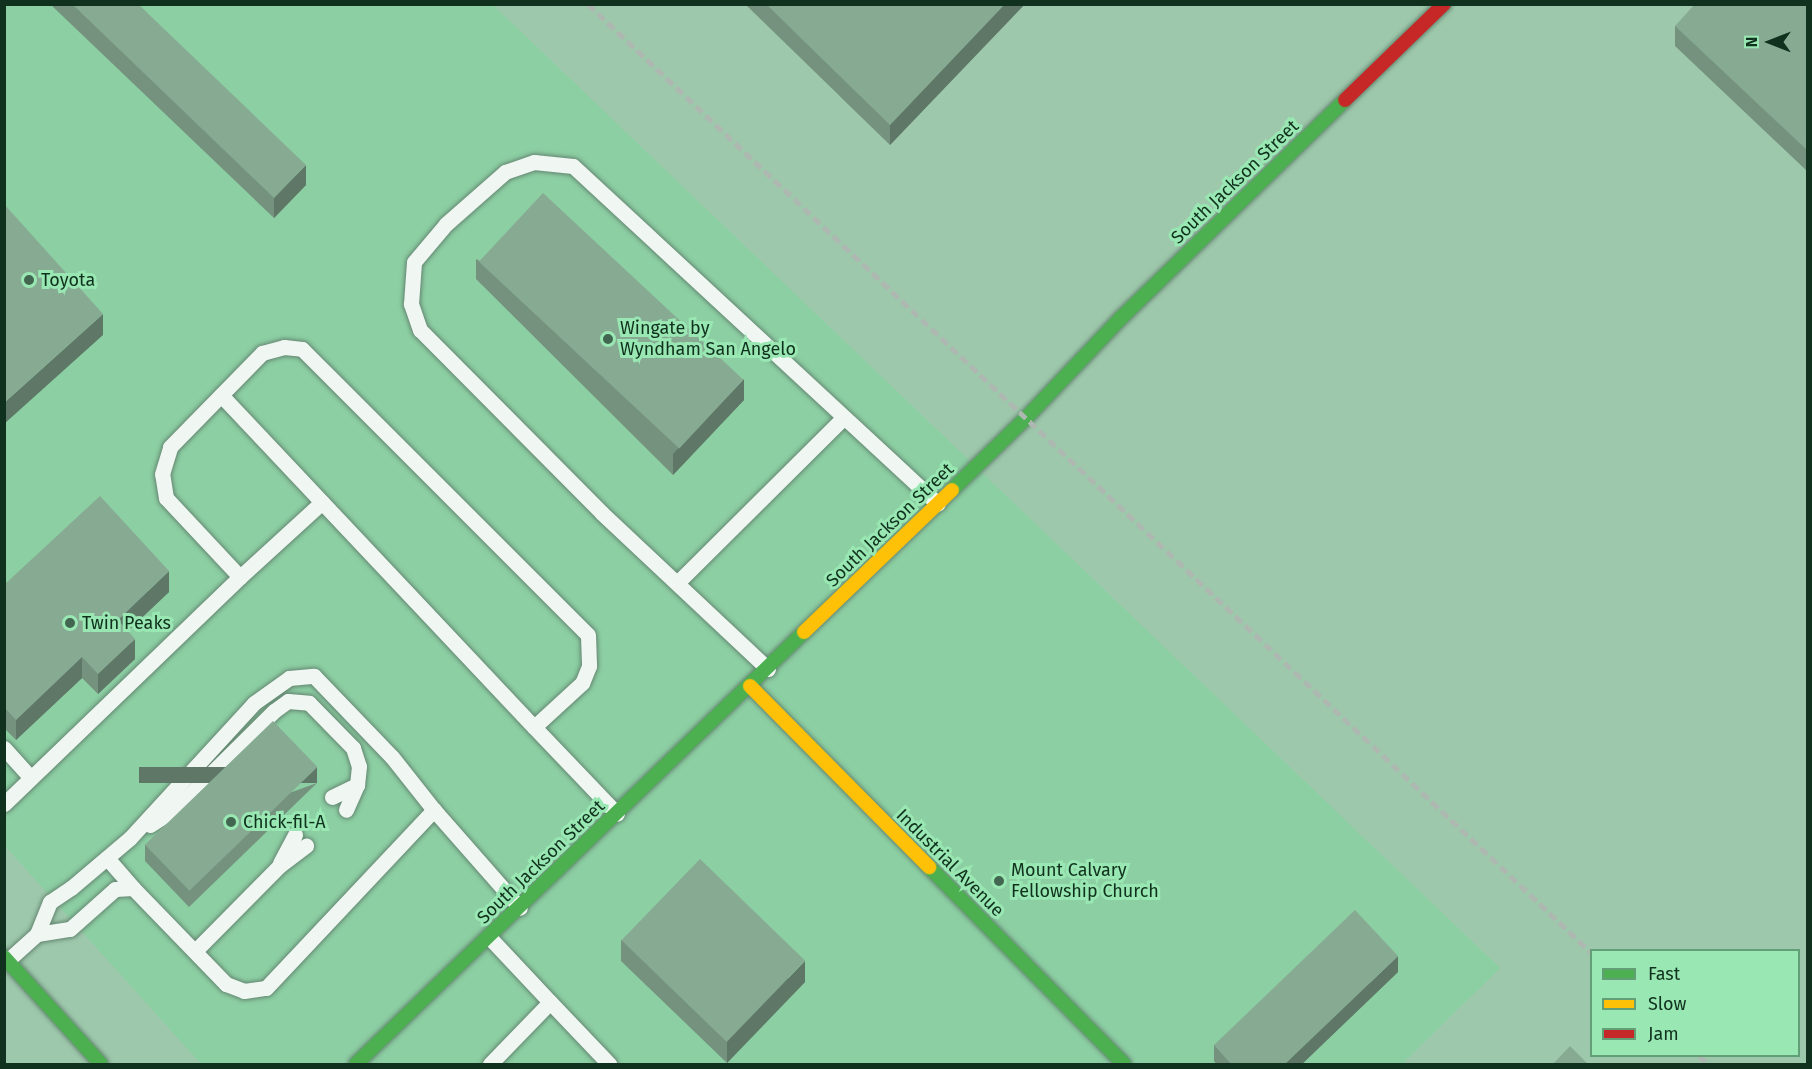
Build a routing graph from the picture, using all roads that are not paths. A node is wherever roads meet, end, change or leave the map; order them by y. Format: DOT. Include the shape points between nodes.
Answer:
graph roads {
  1 [pos="1444,4"];
  2 [pos="221,395"];
  3 [pos="844,417"];
  4 [pos="322,502"];
  5 [pos="938,504"];
  6 [pos="240,577"];
  7 [pos="676,583"];
  8 [pos="768,669"];
  9 [pos="750,686"];
  10 [pos="534,727"];
  11 [pos="4,748"];
  12 [pos="32,778"];
  13 [pos="357,785"];
  14 [pos="332,797"];
  15 [pos="4,804"];
  16 [pos="346,810"];
  17 [pos="434,810"];
  18 [pos="617,814"];
  19 [pos="295,835"];
  20 [pos="130,838"];
  21 [pos="306,846"];
  22 [pos="107,858"];
  23 [pos="279,866"];
  24 [pos="134,888"];
  25 [pos="520,908"];
  26 [pos="37,934"];
  27 [pos="489,937"];
  28 [pos="195,951"];
  29 [pos="6,959"];
  30 [pos="550,1002"];
  31 [pos="101,1065"];
  32 [pos="356,1065"];
  33 [pos="489,1065"];
  34 [pos="609,1065"];
  35 [pos="1124,1065"];
  1 -- 5 [label="main road, South Jackson Street" via="1122,317"];
  2 -- 4 [label="lane"];
  2 -- 6 [label="lane" via="170,447 162,474 166,498"];
  2 -- 10 [label="lane" via="262,353 284,346 302,349 588,635 589,666 582,683"];
  3 -- 5 [label="lane"];
  3 -- 7 [label="lane"];
  3 -- 7 [label="lane" via="573,166 534,162 505,172 446,224 414,262 411,304 420,330 474,388"];
  4 -- 6 [label="lane"];
  4 -- 10 [label="lane"];
  5 -- 8 [label="main road, South Jackson Street"];
  6 -- 12 [label="lane"];
  7 -- 8 [label="lane"];
  8 -- 9 [label="main road, South Jackson Street"];
  9 -- 18 [label="main road, South Jackson Street"];
  9 -- 35 [label="main road, Industrial Avenue"];
  10 -- 18 [label="lane"];
  11 -- 12 [label="lane"];
  12 -- 15 [label="lane"];
  13 -- 14 [label="lane"];
  13 -- 16 [label="lane"];
  13 -- 20 [label="lane" via="359,766 353,748 309,703 288,701 176,808"];
  17 -- 20 [label="lane" via="392,757 314,676 289,678 254,703"];
  17 -- 25 [label="lane"];
  17 -- 28 [label="lane" via="266,988 244,991 226,984"];
  18 -- 25 [label="main road, South Jackson Street"];
  19 -- 23 [label="lane"];
  20 -- 22 [label="lane"];
  21 -- 23 [label="lane"];
  22 -- 24 [label="lane"];
  22 -- 26 [label="lane" via="50,902"];
  23 -- 28 [label="lane"];
  24 -- 26 [label="lane" via="115,889 70,929"];
  24 -- 28 [label="lane"];
  25 -- 27 [label="main road, South Jackson Street"];
  26 -- 29 [label="lane"];
  27 -- 30 [label="lane"];
  27 -- 32 [label="main road, South Jackson Street"];
  29 -- 31 [label="main road"];
  30 -- 33 [label="lane"];
  30 -- 34 [label="lane"];
}
